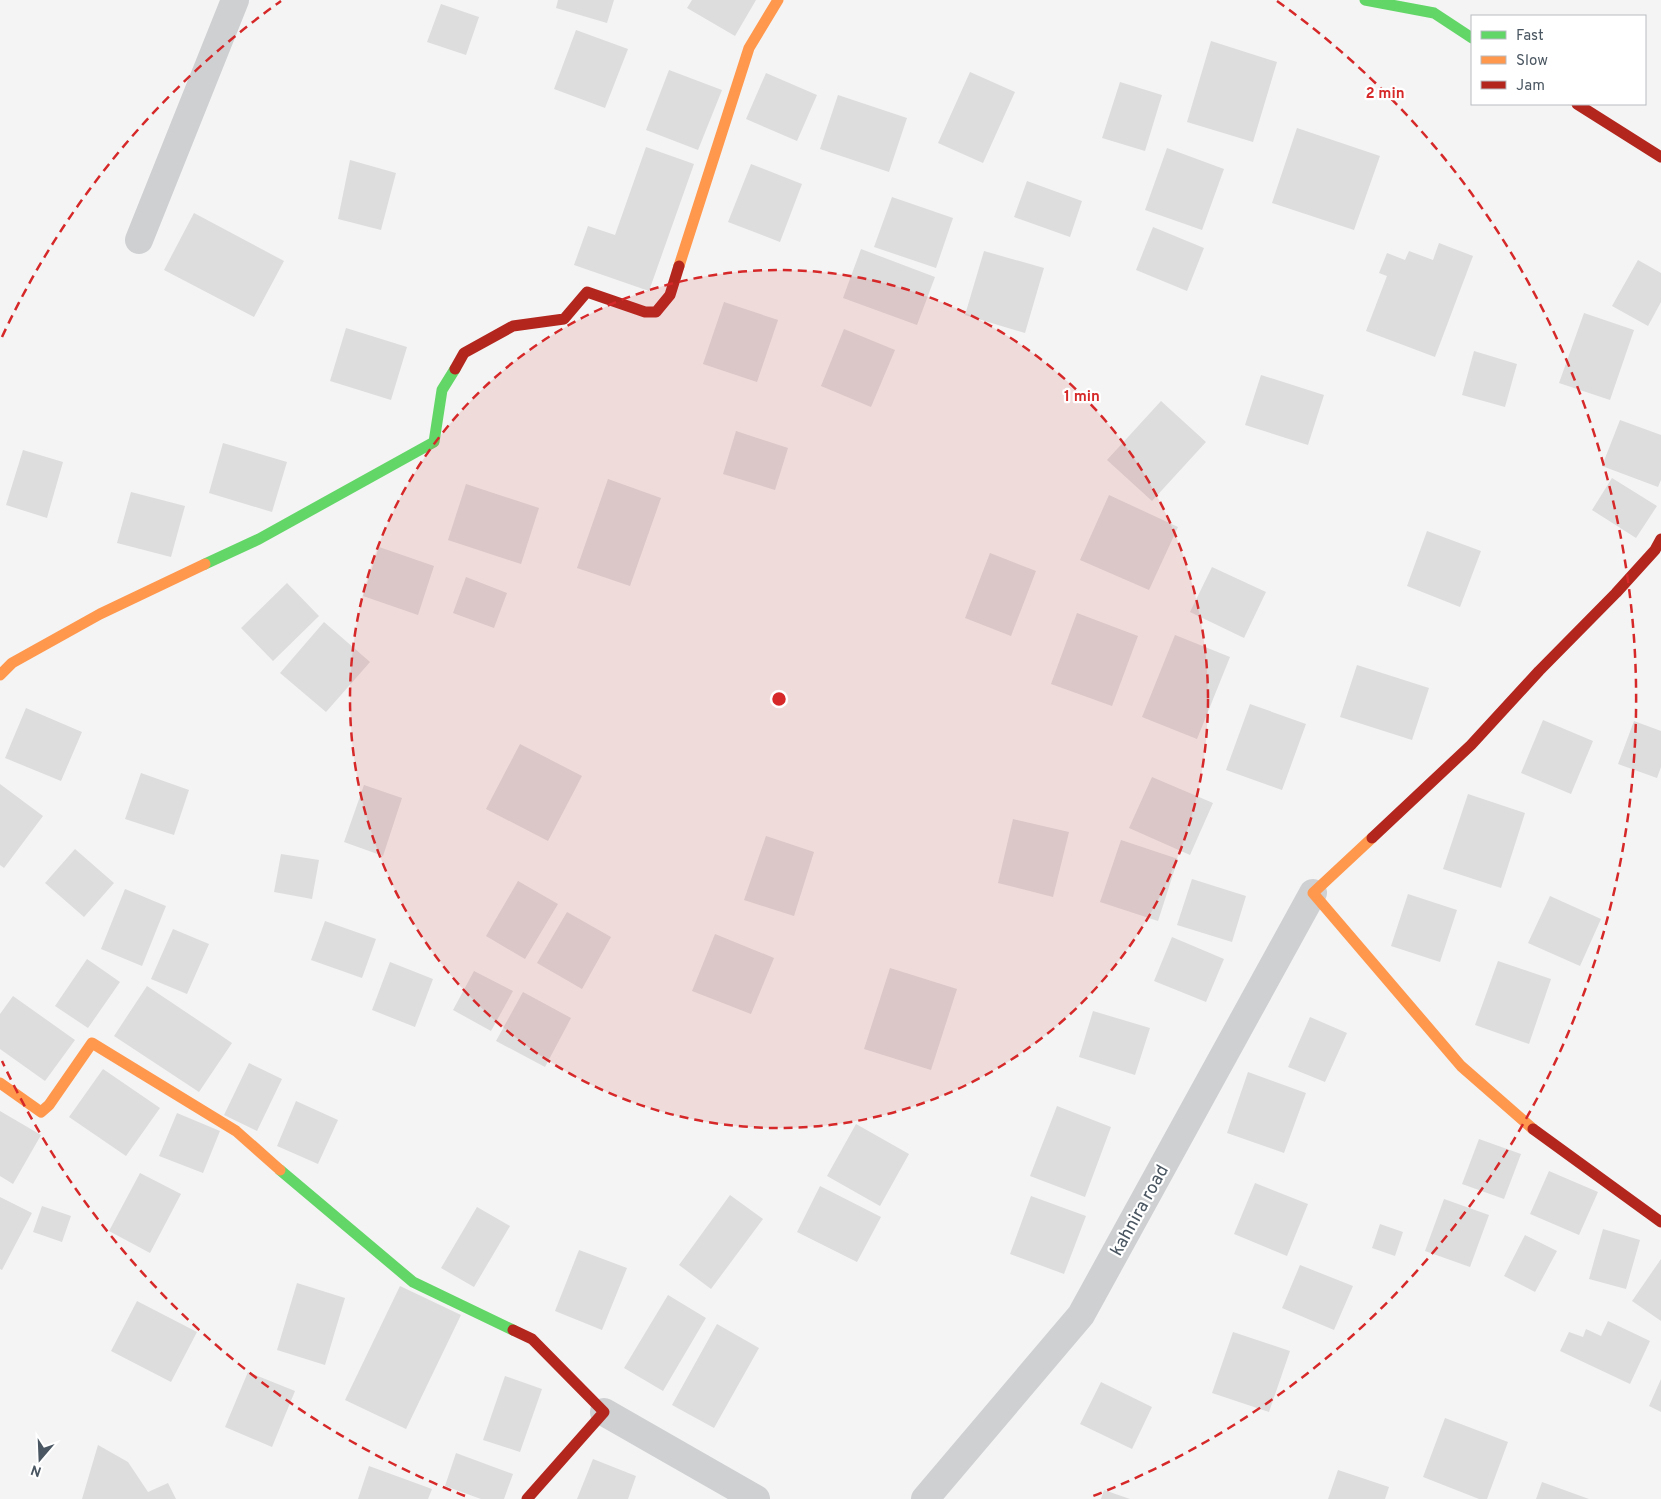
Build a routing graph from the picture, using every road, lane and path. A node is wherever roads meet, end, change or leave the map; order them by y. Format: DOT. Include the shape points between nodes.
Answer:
graph roads {
  1 [pos="235,0"];
  2 [pos="778,0"];
  3 [pos="1365,0"];
  4 [pos="1471,37"];
  5 [pos="1579,105"];
  6 [pos="1661,157"];
  7 [pos="139,240"];
  8 [pos="1661,539"];
  9 [pos="0,675"];
  10 [pos="1313,894"];
  11 [pos="0,1084"];
  12 [pos="1661,1222"];
  13 [pos="604,1412"];
  14 [pos="527,1499"];
  15 [pos="756,1499"];
  16 [pos="925,1499"];
  1 -- 7 [label="street"];
  2 -- 9 [label="street" via="749,48 670,295 656,312 644,312 587,292 564,320 513,326 464,353 442,390 434,442 259,539 100,614 12,663"];
  3 -- 4 [label="street" via="1434,13"];
  5 -- 6 [label="street"];
  8 -- 10 [label="street" via="1616,593 1471,745"];
  10 -- 12 [label="street" via="1461,1066 1535,1131"];
  10 -- 16 [label="street, kahnira road" via="1081,1314"];
  11 -- 13 [label="street" via="41,1112 92,1043 236,1132 413,1282 532,1339"];
  13 -- 14 [label="street"];
  13 -- 15 [label="street"];
}
